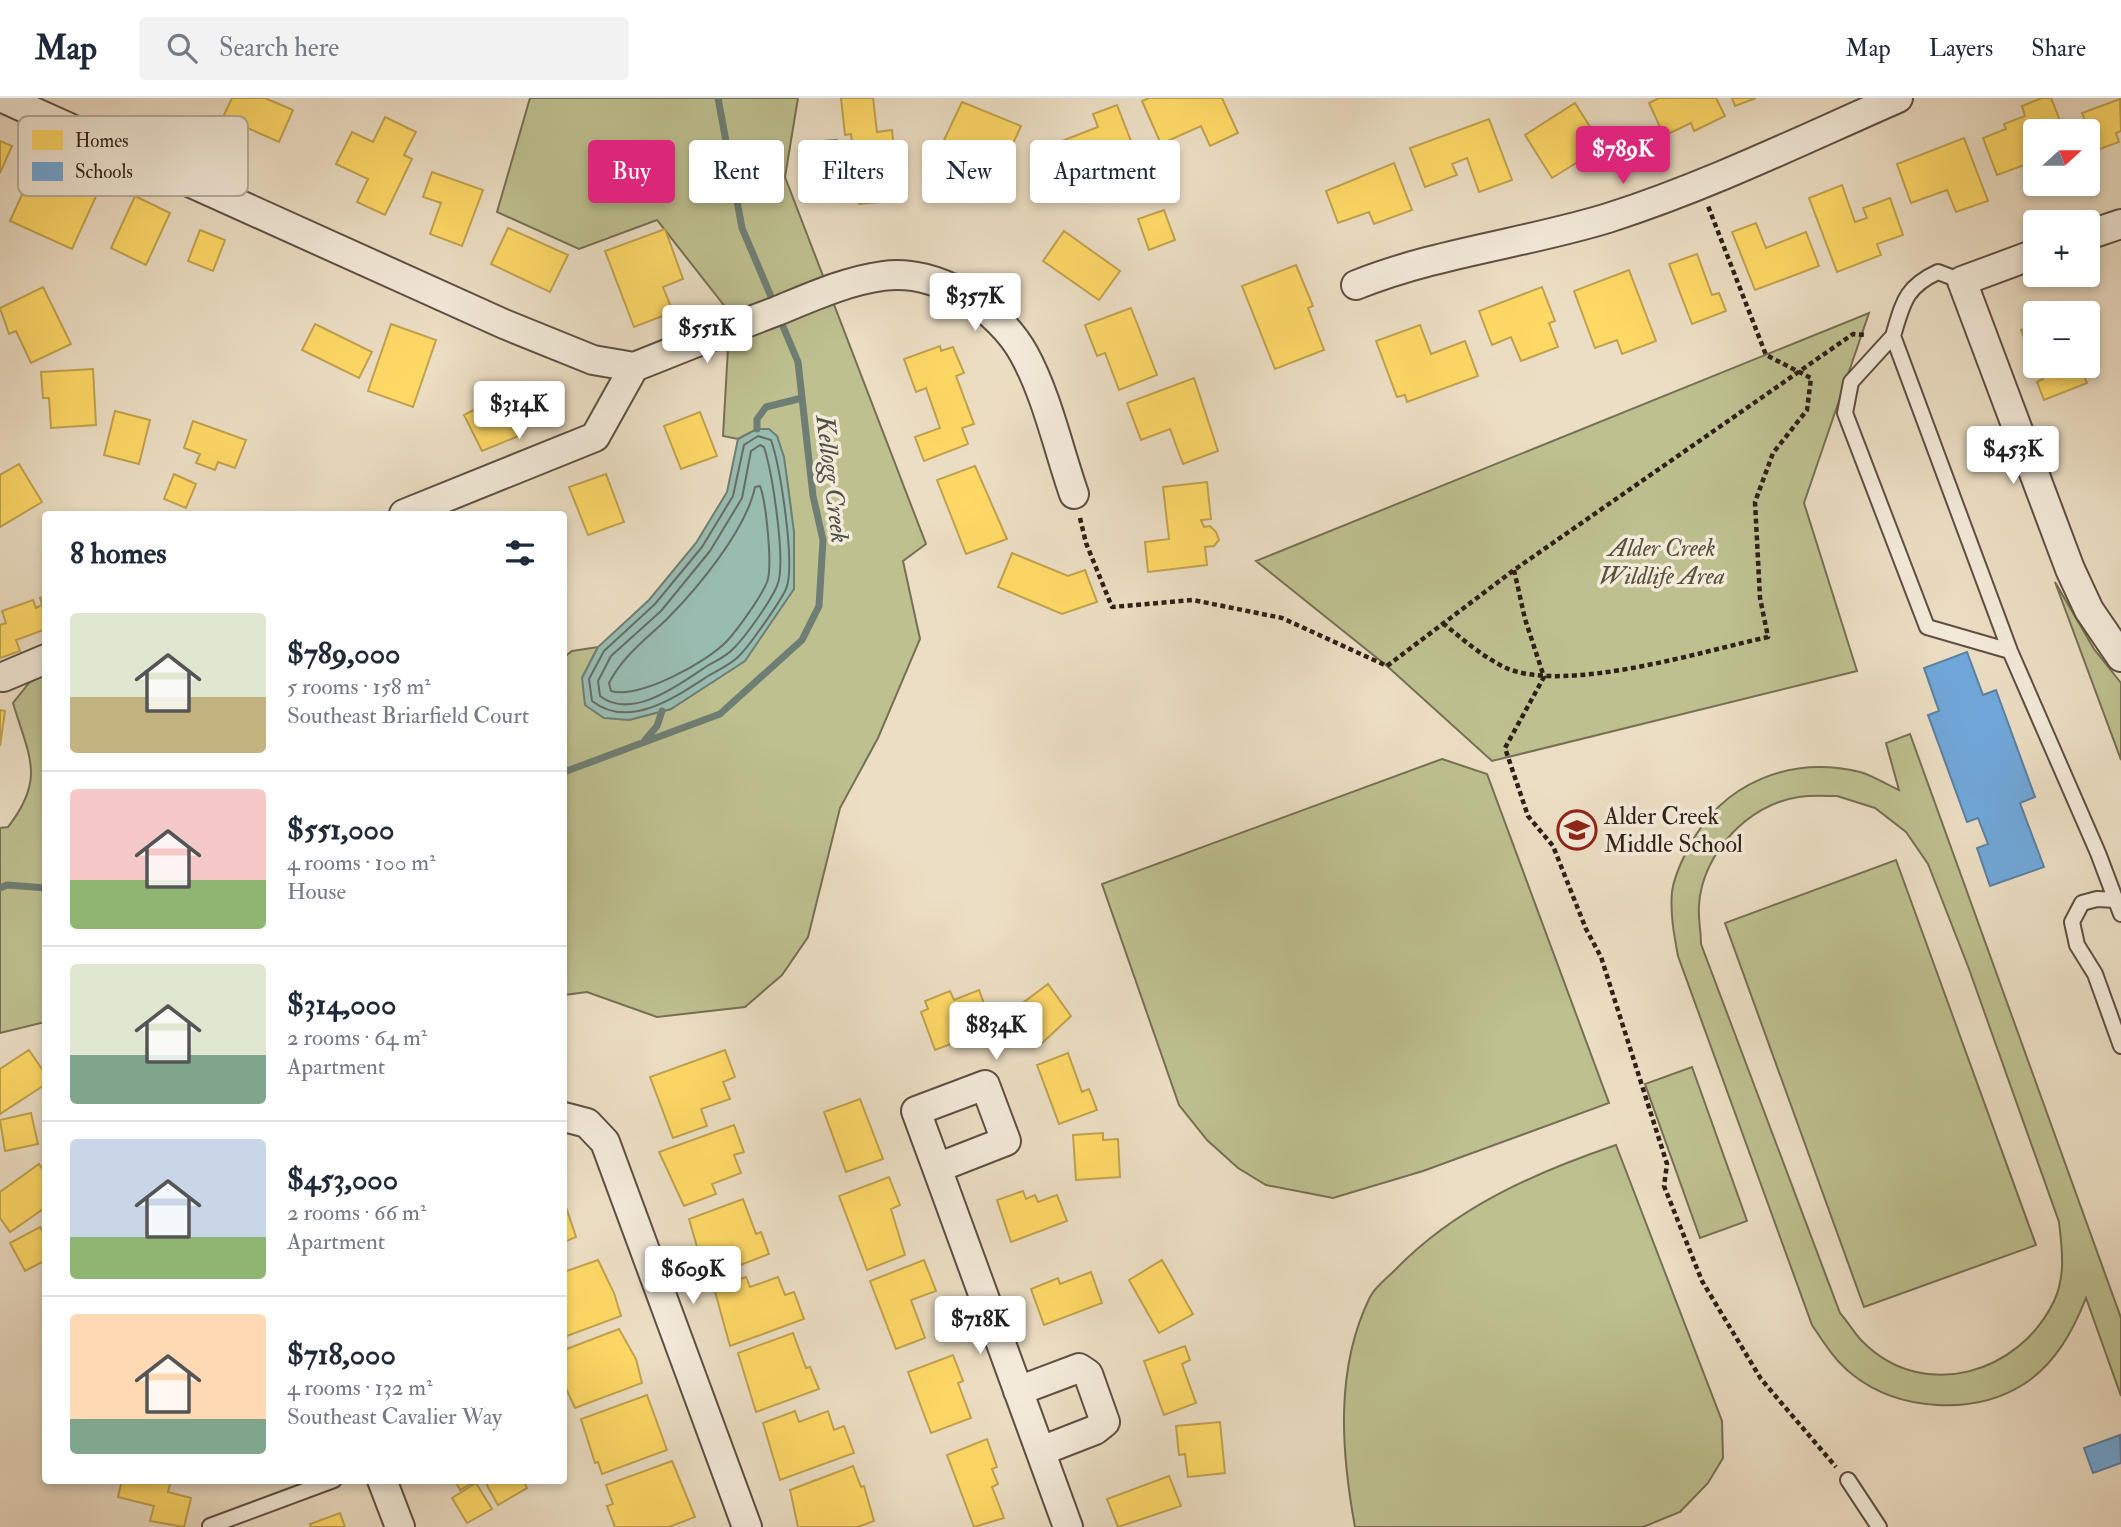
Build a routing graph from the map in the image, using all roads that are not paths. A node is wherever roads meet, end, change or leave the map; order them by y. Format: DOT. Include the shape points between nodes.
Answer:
graph roads {
  1 [pos="3,98"];
  2 [pos="1898,98"];
  3 [pos="43,116"];
  4 [pos="221,196"];
  5 [pos="2121,223"];
  6 [pos="2100,231"];
  7 [pos="2023,258"];
  8 [pos="1962,281"];
  9 [pos="1356,285"];
  10 [pos="1893,337"];
  11 [pos="634,367"];
  12 [pos="1074,494"];
  13 [pos="411,511"];
  14 [pos="2010,650"];
  15 [pos="2121,657"];
  16 [pos="42,661"];
  17 [pos="3,677"];
  18 [pos="2118,907"];
  19 [pos="2121,1046"];
  20 [pos="575,1120"];
  21 [pos="937,1168"];
  22 [pos="1018,1391"];
  23 [pos="1041,1451"];
  24 [pos="1848,1480"];
  25 [pos="323,1484"];
  26 [pos="384,1484"];
  27 [pos="210,1527"];
  28 [pos="400,1527"];
  29 [pos="747,1527"];
  30 [pos="1069,1527"];
  31 [pos="1880,1527"];
  1 -- 3 [label="street"];
  2 -- 9 [label="street" via="1701,185 1607,218 1430,258"];
  4 -- 11 [label="street" via="505,324 593,360"];
  5 -- 6 [label="street"];
  7 -- 8 [label="street"];
  8 -- 10 [label="lane" via="1938,272 1919,281 1904,299"];
  8 -- 15 [label="street" via="2070,569 2089,610"];
  10 -- 14 [label="lane"];
  10 -- 14 [label="lane" via="1851,382 1845,413 1927,626"];
  11 -- 12 [label="street" via="842,285 884,275 932,281 994,316 1024,354"];
  11 -- 13 [label="street" via="595,437"];
  14 -- 18 [label="lane"];
  16 -- 17 [label="street"];
  18 -- 19 [label="lane" via="2097,899 2082,903 2072,922 2077,945 2095,974"];
  20 -- 29 [label="street" via="605,1142 617,1169"];
  21 -- 22 [label="street"];
  22 -- 23 [label="street"];
  22 -- 23 [label="street" via="1079,1368 1088,1374 1105,1422 1096,1430"];
  23 -- 30 [label="street"];
  24 -- 31 [label="lane"];
  25 -- 27 [label="lane"];
  26 -- 28 [label="street"];
}
